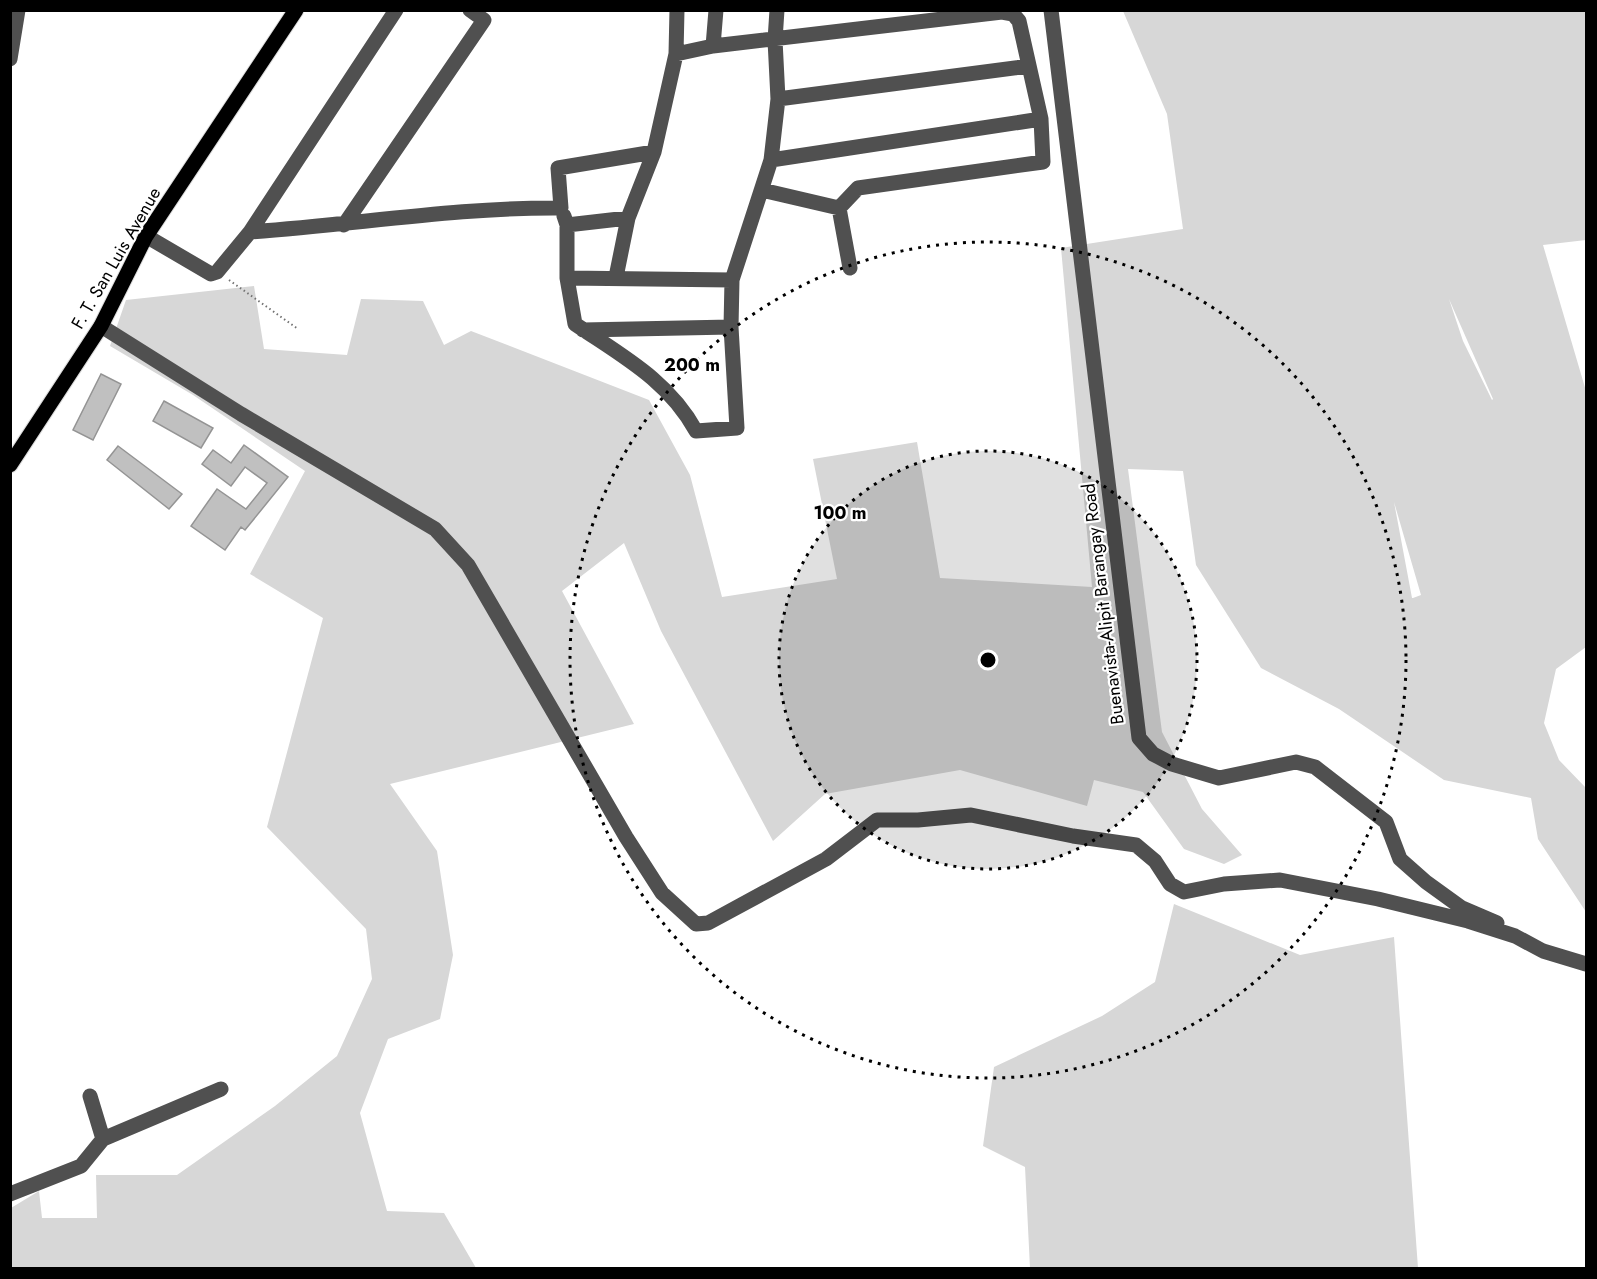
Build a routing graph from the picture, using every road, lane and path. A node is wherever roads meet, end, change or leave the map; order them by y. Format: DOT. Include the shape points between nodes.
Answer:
graph roads {
  1 [pos="18,10"];
  2 [pos="296,10"];
  3 [pos="396,10"];
  4 [pos="470,10"];
  5 [pos="677,10"];
  6 [pos="716,10"];
  7 [pos="777,10"];
  8 [pos="1051,10"];
  9 [pos="775,40"];
  10 [pos="713,46"];
  11 [pos="676,54"];
  12 [pos="10,59"];
  13 [pos="1029,66"];
  14 [pos="778,99"];
  15 [pos="1041,119"];
  16 [pos="654,152"];
  17 [pos="771,160"];
  18 [pos="762,190"];
  19 [pos="561,208"];
  20 [pos="839,208"];
  21 [pos="628,218"];
  22 [pos="344,225"];
  23 [pos="567,225"];
  24 [pos="250,232"];
  25 [pos="146,236"];
  26 [pos="850,268"];
  27 [pos="217,272"];
  28 [pos="616,277"];
  29 [pos="567,278"];
  30 [pos="732,279"];
  31 [pos="101,326"];
  32 [pos="731,327"];
  33 [pos="298,329"];
  34 [pos="583,330"];
  35 [pos="10,465"];
  36 [pos="1515,936"];
  37 [pos="1587,964"];
  38 [pos="222,1089"];
  39 [pos="90,1096"];
  40 [pos="102,1139"];
  41 [pos="10,1194"];
  1 -- 12 [label="street"];
  2 -- 25 [label="main road, F. T. San Luis Avenue"];
  3 -- 24 [label="street"];
  4 -- 22 [label="street" via="484,20"];
  5 -- 11 [label="street"];
  6 -- 10 [label="street"];
  7 -- 9 [label="street"];
  8 -- 36 [label="street, Buenavista-Alipit Barangay Road" via="1139,738 1153,754 1172,764 1219,778 1296,762 1315,767 1386,822 1400,859 1426,882 1462,908 1488,917"];
  9 -- 10 [label="street"];
  9 -- 13 [label="street" via="1002,12 1013,14 1018,21"];
  9 -- 14 [label="street"];
  10 -- 11 [label="street"];
  11 -- 16 [label="street"];
  13 -- 14 [label="street"];
  13 -- 15 [label="street"];
  14 -- 17 [label="street"];
  15 -- 17 [label="street"];
  15 -- 20 [label="street" via="1043,162 858,188"];
  16 -- 19 [label="street" via="558,168"];
  16 -- 21 [label="street"];
  17 -- 18 [label="street"];
  18 -- 20 [label="street"];
  18 -- 30 [label="street"];
  19 -- 22 [label="street" via="501,208"];
  19 -- 23 [label="street"];
  20 -- 26 [label="street"];
  21 -- 23 [label="street"];
  21 -- 28 [label="street"];
  22 -- 24 [label="street"];
  23 -- 29 [label="street"];
  24 -- 27 [label="street"];
  25 -- 27 [label="street" via="210,274"];
  25 -- 31 [label="main road, F. T. San Luis Avenue"];
  27 -- 33 [label="path"];
  28 -- 29 [label="street"];
  28 -- 30 [label="street"];
  29 -- 34 [label="street" via="575,324"];
  30 -- 32 [label="street"];
  31 -- 35 [label="main road, F. T. San Luis Avenue"];
  31 -- 36 [label="street" via="435,529 474,574 662,894 696,924 708,923 826,859 877,820 971,815 1136,845 1155,861 1170,884 1184,892 1280,880 1378,899"];
  32 -- 34 [label="street"];
  32 -- 34 [label="street" via="737,428 696,431 683,408 651,375"];
  36 -- 37 [label="street" via="1543,951"];
  38 -- 40 [label="street"];
  39 -- 40 [label="street"];
  40 -- 41 [label="street" via="81,1166"];
}
